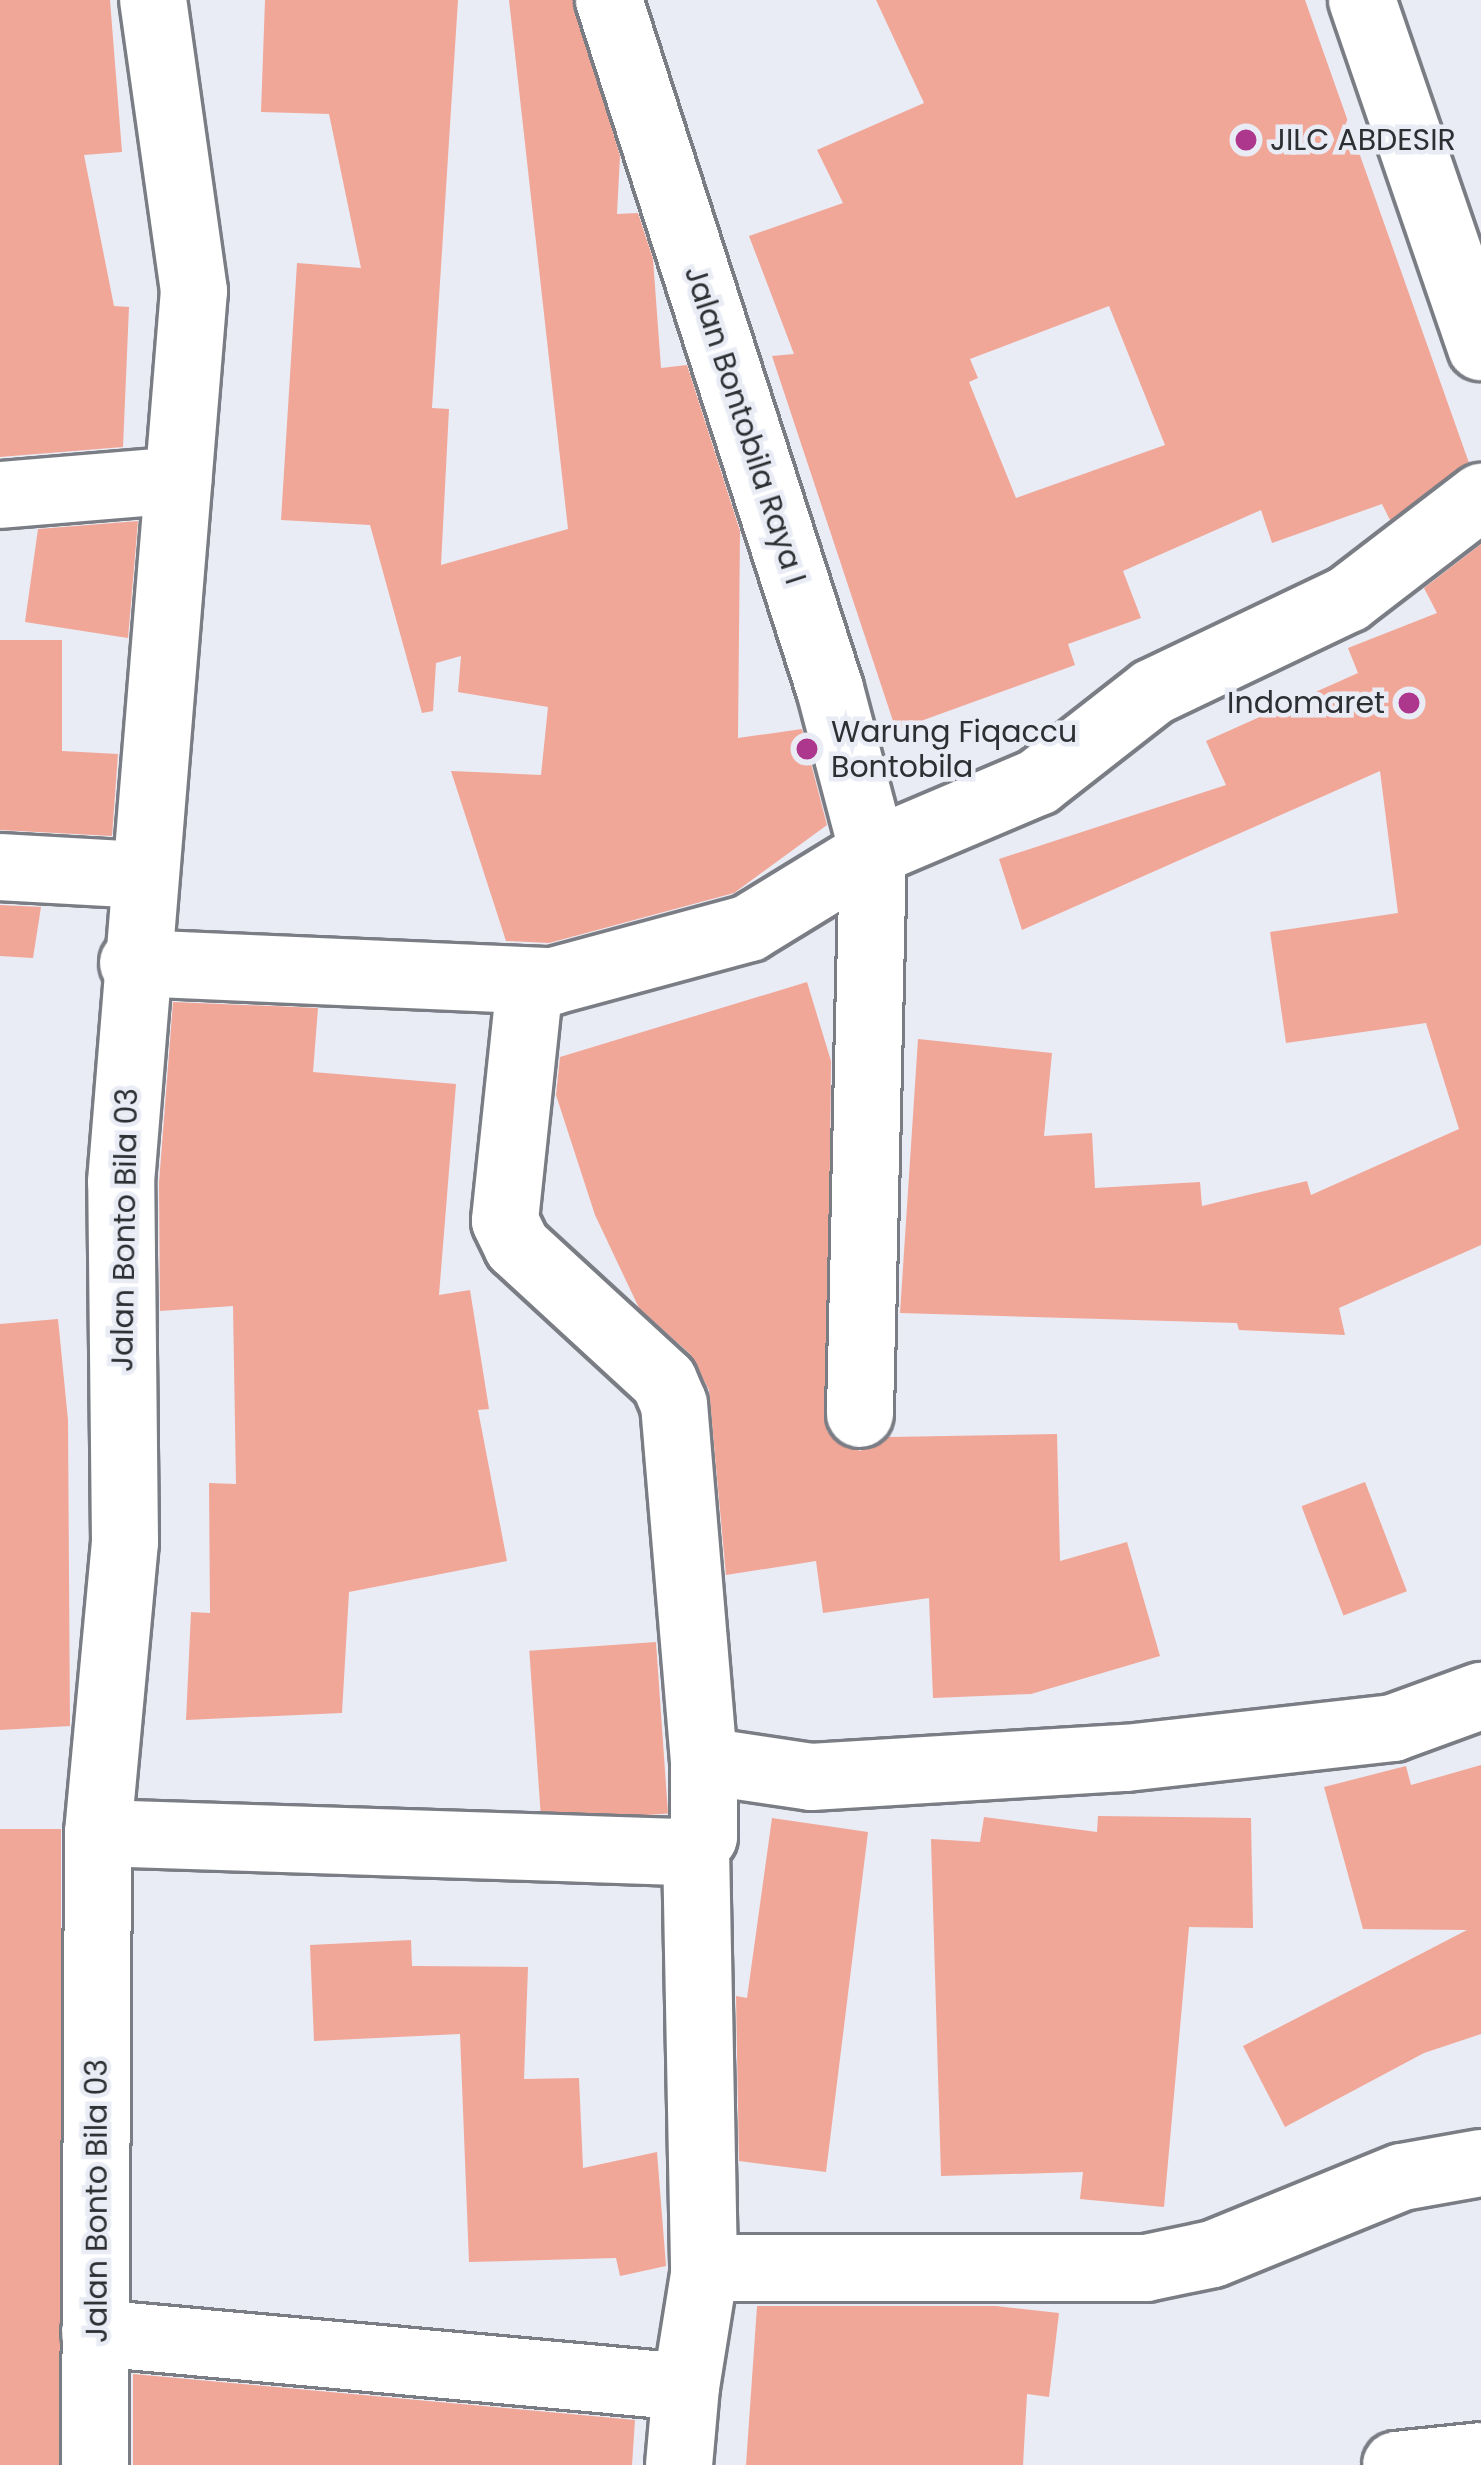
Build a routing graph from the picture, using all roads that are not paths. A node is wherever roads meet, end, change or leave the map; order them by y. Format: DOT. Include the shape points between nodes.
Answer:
graph roads {
  1 [pos="153,0"];
  2 [pos="609,0"];
  3 [pos="1362,0"];
  4 [pos="1481,347"];
  5 [pos="178,480"];
  6 [pos="0,495"];
  7 [pos="1481,497"];
  8 [pos="873,852"];
  9 [pos="0,866"];
  10 [pos="143,875"];
  11 [pos="133,963"];
  12 [pos="530,982"];
  13 [pos="860,1414"];
  14 [pos="1481,1696"];
  15 [pos="704,1761"];
  16 [pos="98,1833"];
  17 [pos="696,1848"];
  18 [pos="1481,2163"];
  19 [pos="704,2274"];
  20 [pos="95,2333"];
  21 [pos="686,2387"];
  22 [pos="1481,2456"];
  23 [pos="95,2465"];
  24 [pos="679,2465"];
  25 [pos="1396,2465"];
  1 -- 5 [label="street, Jalan Bonto Bila 03" via="194,292"];
  2 -- 8 [label="street, Jalan Bontobila Raya I" via="830,689"];
  3 -- 4 [label="street"];
  5 -- 6 [label="street"];
  5 -- 10 [label="street, Jalan Bonto Bila 03"];
  7 -- 8 [label="street" via="1348,599 1154,692 1038,782"];
  8 -- 12 [label="street" via="749,928 632,965"];
  8 -- 13 [label="street, Jalan Bontobila Raya I"];
  9 -- 10 [label="street"];
  10 -- 11 [label="street, Jalan Bonto Bila 03"];
  11 -- 12 [label="street"];
  11 -- 16 [label="street, Jalan Bonto Bila 03" via="121,1182 125,1542"];
  12 -- 15 [label="street" via="505,1221 518,1246 664,1381 674,1404"];
  14 -- 15 [label="street" via="1393,1728 1126,1758 811,1777"];
  15 -- 17 [label="street" via="704,1837"];
  16 -- 17 [label="street" via="447,1850"];
  16 -- 20 [label="street, Jalan Bonto Bila 03"];
  17 -- 19 [label="street"];
  18 -- 19 [label="street" via="1402,2177 1214,2254 1146,2268 730,2266"];
  19 -- 21 [label="street"];
  20 -- 21 [label="street"];
  20 -- 23 [label="street, Jalan Bonto Bila 03"];
  21 -- 24 [label="street"];
  22 -- 25 [label="street"];
}
